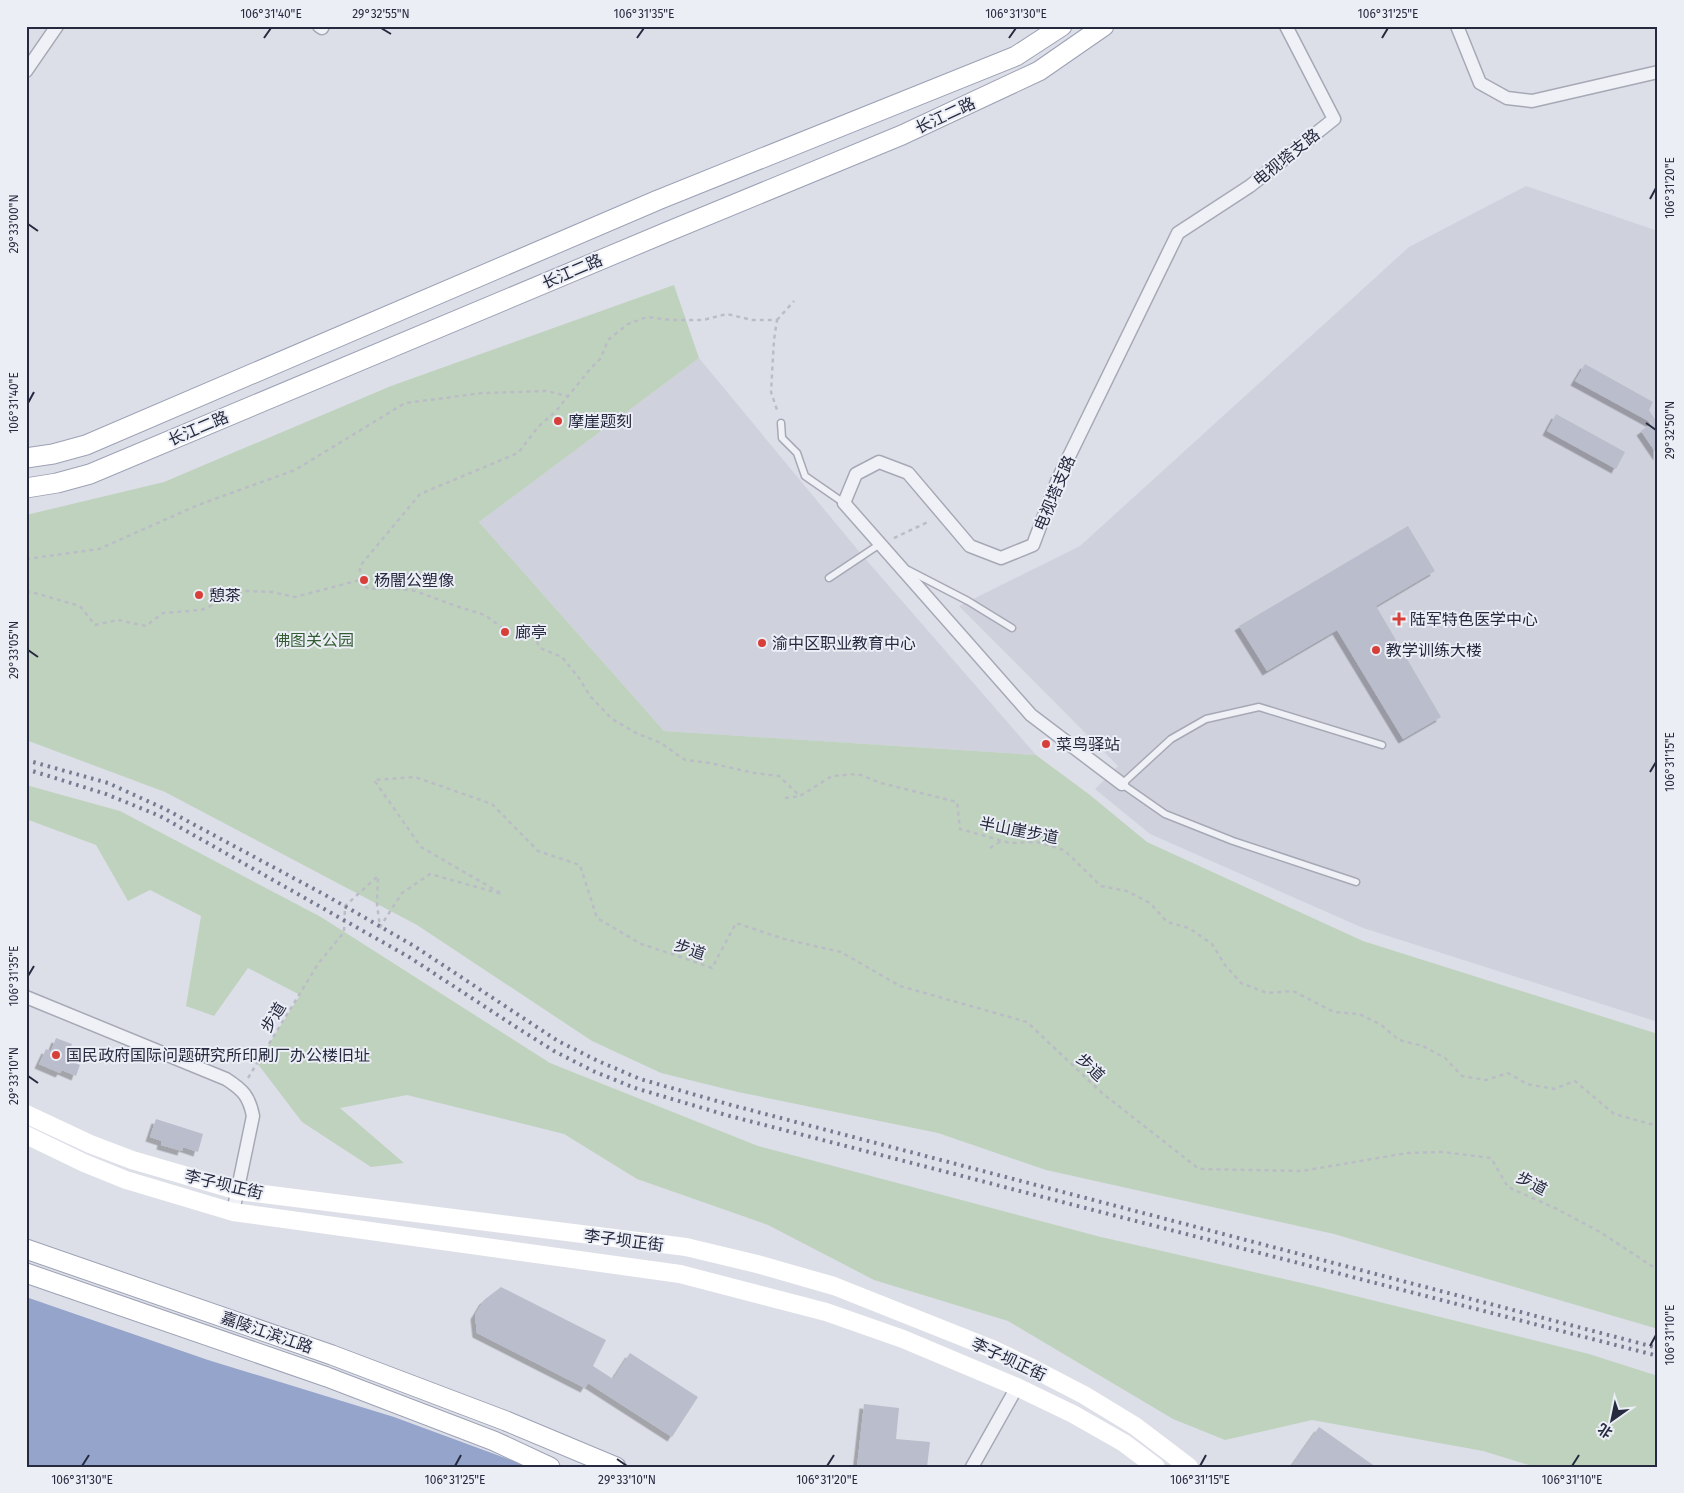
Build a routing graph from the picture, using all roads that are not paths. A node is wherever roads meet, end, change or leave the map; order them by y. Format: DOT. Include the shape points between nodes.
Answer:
graph roads {
  1 [pos="57,26"];
  2 [pos="319,26"];
  3 [pos="323,26"];
  4 [pos="1062,26"];
  5 [pos="1104,26"];
  6 [pos="1286,26"];
  7 [pos="1457,26"];
  8 [pos="26,71"];
  9 [pos="1658,72"];
  10 [pos="781,423"];
  11 [pos="26,458"];
  12 [pos="26,488"];
  13 [pos="844,503"];
  14 [pos="880,544"];
  15 [pos="900,566"];
  16 [pos="829,578"];
  17 [pos="1012,628"];
  18 [pos="1382,745"];
  19 [pos="1122,784"];
  20 [pos="1356,882"];
  21 [pos="26,997"];
  22 [pos="26,1114"];
  23 [pos="26,1135"];
  24 [pos="238,1191"];
  25 [pos="233,1212"];
  26 [pos="26,1248"];
  27 [pos="26,1273"];
  28 [pos="1017,1387"];
  29 [pos="550,1467"];
  30 [pos="616,1467"];
  31 [pos="972,1467"];
  32 [pos="1156,1467"];
  33 [pos="1189,1467"];
  1 -- 8 [label="street"];
  2 -- 3 [label="street"];
  4 -- 11 [label="main road, 长江二路" via="1016,56 658,200 86,445"];
  5 -- 12 [label="main road, 长江二路" via="1039,71 902,135 90,474"];
  6 -- 13 [label="street, 电视塔支路" via="1334,119 1250,186 1178,233 1058,479 1033,545 1001,558 970,546 908,473 879,462 856,474"];
  7 -- 9 [label="street" via="1480,83 1507,98 1532,101"];
  10 -- 13 [label="lane" via="782,438 797,453 805,476"];
  13 -- 14 [label="street"];
  14 -- 15 [label="street"];
  14 -- 16 [label="lane"];
  15 -- 17 [label="lane"];
  15 -- 19 [label="street" via="1031,715"];
  18 -- 19 [label="lane" via="1259,707 1206,719 1171,739"];
  19 -- 20 [label="lane" via="1166,814 1233,841"];
  21 -- 24 [label="street" via="226,1078 241,1089 250,1102 253,1116"];
  22 -- 24 [label="main road, 李子坝正街" via="132,1160"];
  23 -- 25 [label="main road, 李子坝正街" via="126,1180"];
  24 -- 25 [label="street"];
  24 -- 33 [label="main road, 李子坝正街" via="686,1247 767,1266 834,1286 1032,1368 1136,1426"];
  25 -- 28 [label="main road, 李子坝正街" via="680,1274 826,1312 903,1339"];
  26 -- 30 [label="main road, 嘉陵江滨江路" via="332,1355"];
  27 -- 29 [label="main road, 嘉陵江滨江路" via="327,1377 494,1441"];
  28 -- 31 [label="street"];
  28 -- 32 [label="main road, 李子坝正街" via="1124,1443"];
}
